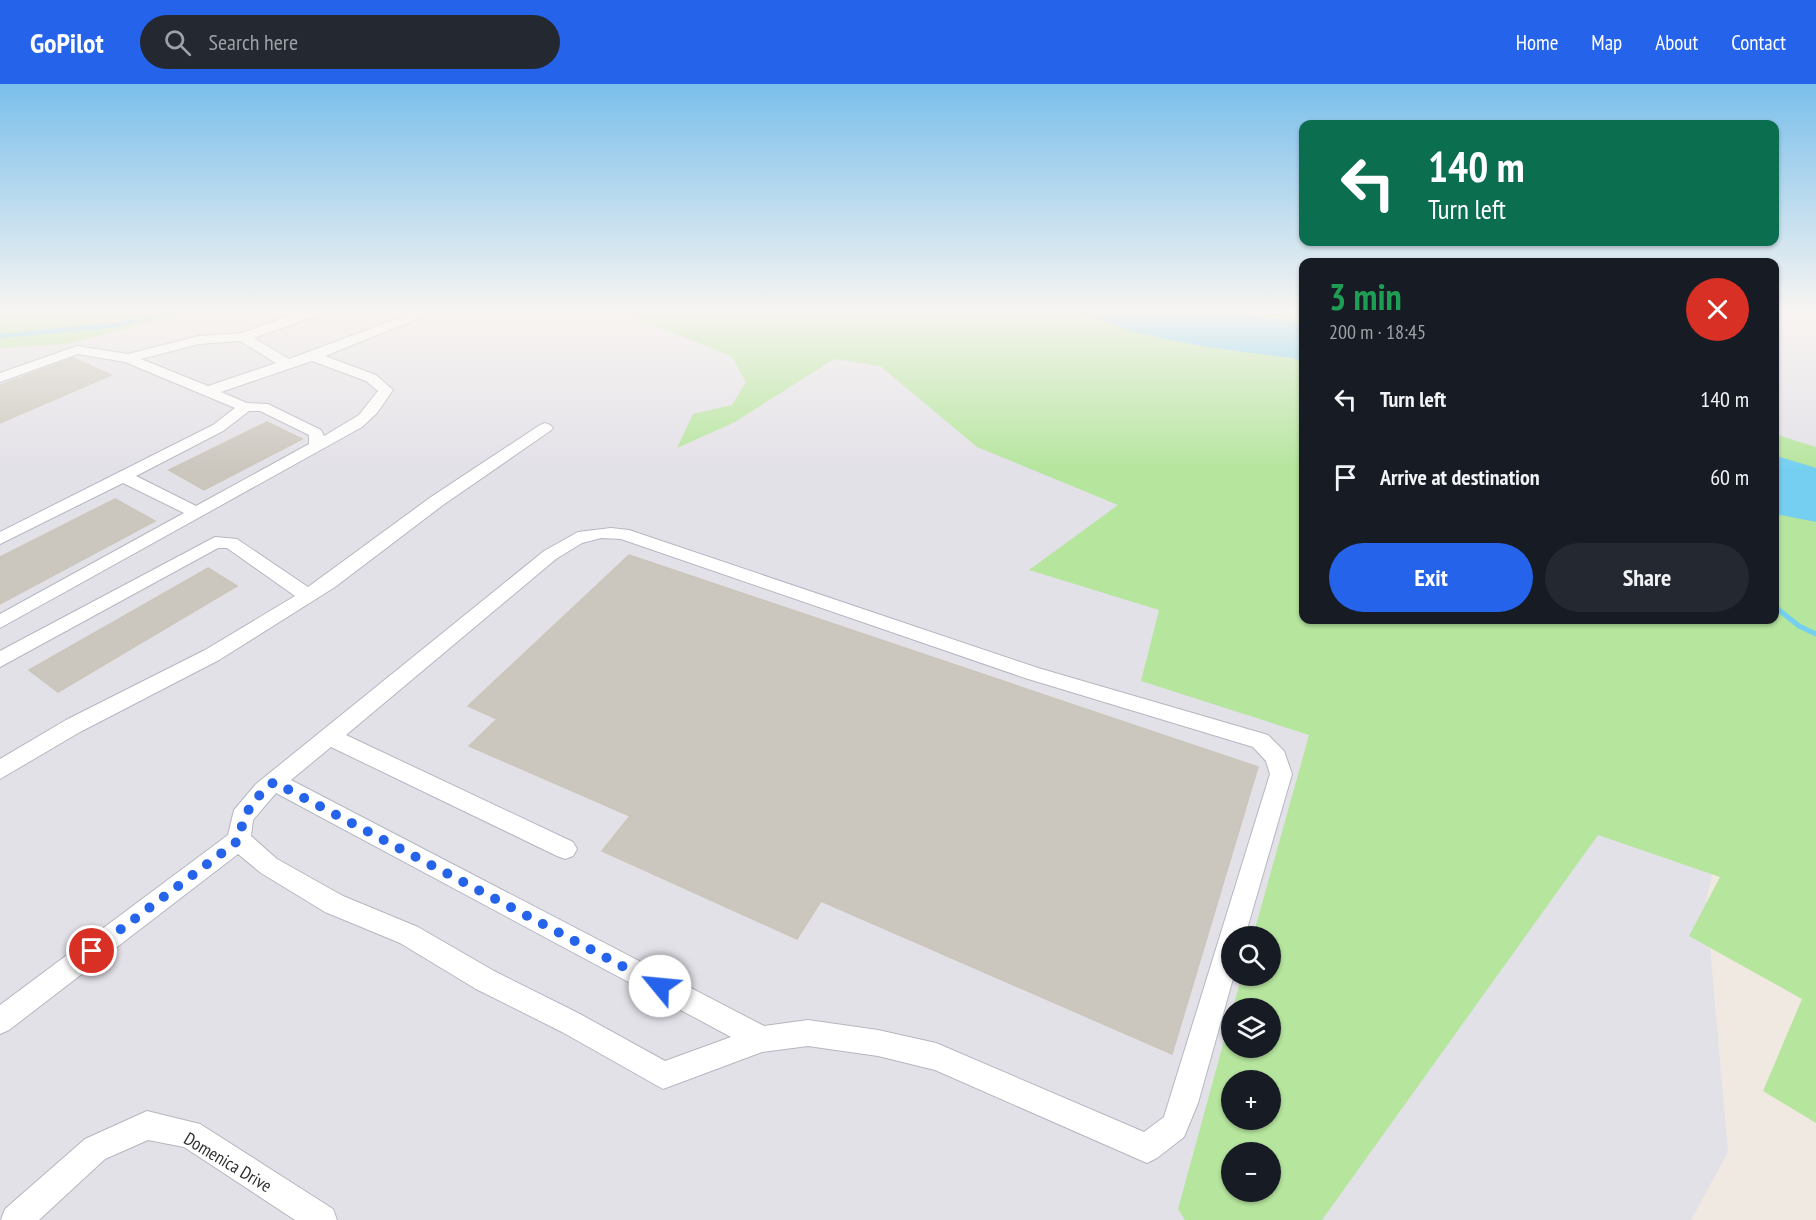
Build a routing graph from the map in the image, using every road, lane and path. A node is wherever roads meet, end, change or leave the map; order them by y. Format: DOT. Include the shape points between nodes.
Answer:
graph roads {
  1 [pos="41,363"];
  2 [pos="140,363"];
  3 [pos="287,363"];
  4 [pos="331,363"];
  5 [pos="0,378"];
  6 [pos="208,391"];
  7 [pos="245,407"];
  8 [pos="545,428"];
  9 [pos="317,446"];
  10 [pos="123,476"];
  11 [pos="197,513"];
  12 [pos="0,539"];
  13 [pos="308,596"];
  14 [pos="0,622"];
  15 [pos="0,660"];
  16 [pos="329,736"];
  17 [pos="0,770"];
  18 [pos="274,782"];
  19 [pos="239,840"];
  20 [pos="565,849"];
  21 [pos="1235,926"];
  22 [pos="1221,975"];
  23 [pos="0,1021"];
  24 [pos="762,1039"];
  25 [pos="16,1220"];
  26 [pos="322,1220"];
  1 -- 5 [label="street"];
  2 -- 6 [label="street"];
  3 -- 6 [label="street"];
  4 -- 9 [label="street" via="371,378 386,390 373,411 352,428"];
  6 -- 7 [label="street"];
  7 -- 9 [label="street" via="263,407 316,433"];
  7 -- 10 [label="street" via="218,428"];
  8 -- 13 [label="street"];
  9 -- 11 [label="street"];
  10 -- 11 [label="street"];
  10 -- 12 [label="street"];
  11 -- 14 [label="street"];
  13 -- 15 [label="street" via="231,543 215,542"];
  13 -- 17 [label="street" via="212,655 73,726"];
  16 -- 18 [label="street"];
  16 -- 20 [label="street"];
  16 -- 21 [label="street" via="568,541 583,534 623,534 1032,674 1260,741 1276,757 1281,774"];
  18 -- 19 [label="street" via="242,817"];
  18 -- 24 [label="street"];
  19 -- 23 [label="street"];
  19 -- 24 [label="street" via="269,866 334,904 409,935 663,1075"];
  22 -- 24 [label="street" via="1174,1127 1147,1148 936,1057 878,1043 808,1033"];
  25 -- 26 [label="street, Domenica Drive" via="95,1149 147,1125 190,1134"];
}
